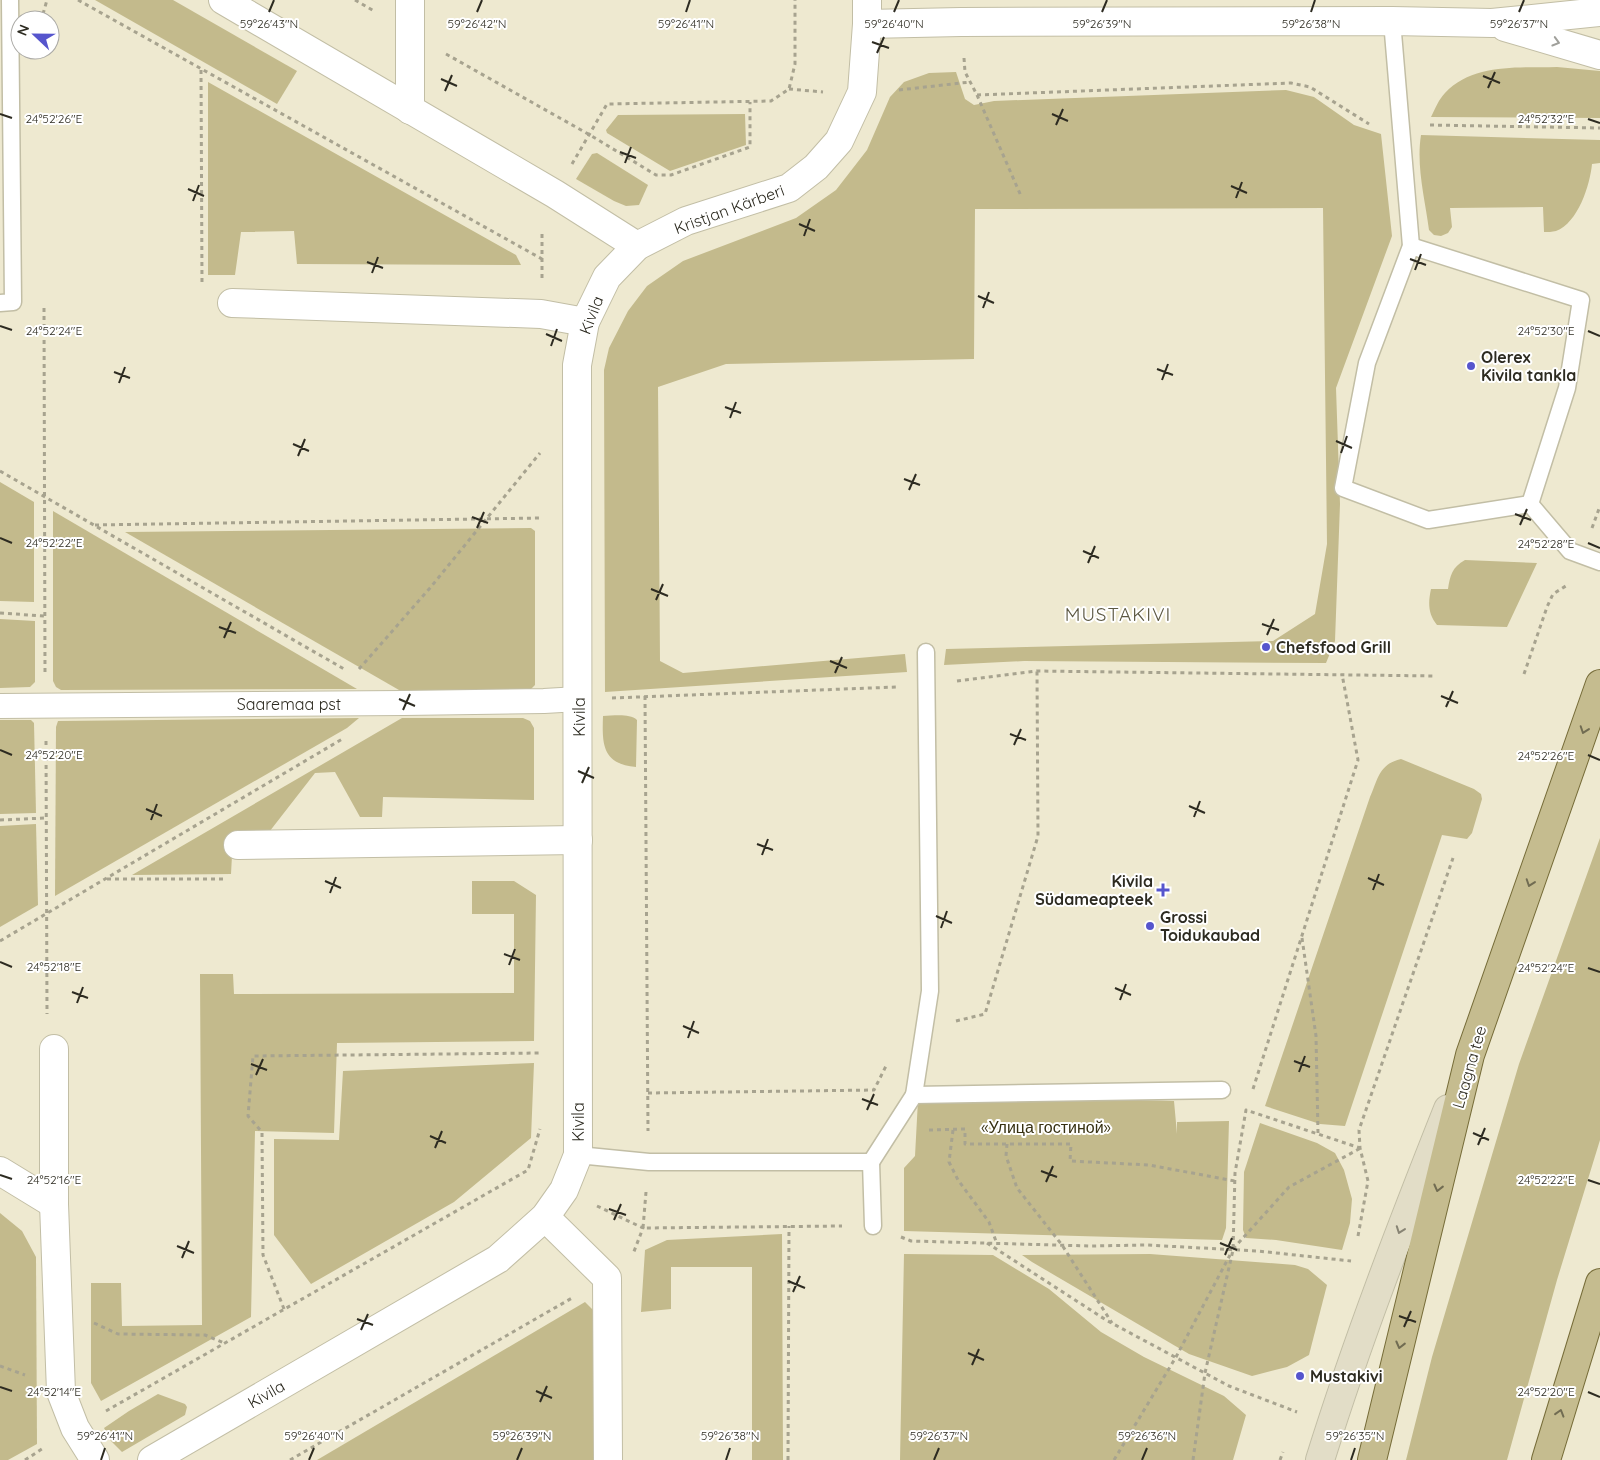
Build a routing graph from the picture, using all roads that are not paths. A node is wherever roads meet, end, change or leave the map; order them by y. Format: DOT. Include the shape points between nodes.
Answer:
graph roads {
  1 [pos="10,0"];
  2 [pos="223,0"];
  3 [pos="410,0"];
  4 [pos="867,12"];
  5 [pos="1600,12"];
  6 [pos="1392,21"];
  7 [pos="1492,24"];
  8 [pos="1600,55"];
  9 [pos="410,110"];
  10 [pos="637,246"];
  11 [pos="1411,246"];
  12 [pos="0,303"];
  13 [pos="232,303"];
  14 [pos="585,322"];
  15 [pos="1530,504"];
  16 [pos="1600,562"];
  17 [pos="926,652"];
  18 [pos="1600,684"];
  19 [pos="578,699"];
  20 [pos="0,706"];
  21 [pos="578,840"];
  22 [pos="238,845"];
  23 [pos="54,1049"];
  24 [pos="1470,1055"];
  25 [pos="1222,1090"];
  26 [pos="914,1095"];
  27 [pos="578,1155"];
  28 [pos="871,1162"];
  29 [pos="0,1171"];
  30 [pos="54,1204"];
  31 [pos="545,1217"];
  32 [pos="873,1226"];
  33 [pos="1600,1283"];
  34 [pos="167,1456"];
  35 [pos="95,1460"];
  36 [pos="608,1460"];
  37 [pos="1320,1460"];
  38 [pos="1372,1460"];
  39 [pos="1546,1460"];
  1 -- 12 [label="lane" via="13,302"];
  2 -- 9 [label="street"];
  3 -- 9 [label="street"];
  4 -- 6 [label="street" via="962,22"];
  4 -- 10 [label="street, Kristjan Kärberi" via="862,92 839,141 816,167 789,188 686,221"];
  5 -- 7 [label="street"];
  6 -- 7 [label="street"];
  6 -- 11 [label="lane"];
  7 -- 8 [label="street, one-way"];
  9 -- 10 [label="street"];
  10 -- 14 [label="street, Kivila" via="607,277"];
  11 -- 15 [label="lane" via="1581,300 1566,388"];
  11 -- 15 [label="lane" via="1367,363 1343,488 1428,520"];
  13 -- 14 [label="street" via="541,314"];
  14 -- 19 [label="street, Kivila" via="577,365"];
  15 -- 16 [label="lane" via="1570,551"];
  17 -- 26 [label="lane" via="930,991"];
  18 -- 24 [label="main road, Laagna tee, one-way"];
  19 -- 20 [label="street, Saaremaa pst"];
  19 -- 21 [label="street, Kivila"];
  21 -- 22 [label="street"];
  21 -- 27 [label="street, Kivila"];
  23 -- 30 [label="street"];
  24 -- 37 [label="main road, one-way" via="1404,1218 1341,1391"];
  24 -- 38 [label="main road, Laagna tee, one-way"];
  25 -- 26 [label="lane"];
  26 -- 28 [label="lane"];
  27 -- 28 [label="lane" via="649,1162"];
  27 -- 31 [label="street, Kivila" via="564,1190"];
  28 -- 32 [label="lane"];
  29 -- 30 [label="street"];
  30 -- 35 [label="street" via="60,1392 75,1428"];
  31 -- 34 [label="street, Kivila" via="498,1258"];
  31 -- 36 [label="street" via="607,1278"];
  39 -- 33 [label="main road, one-way"];
}
